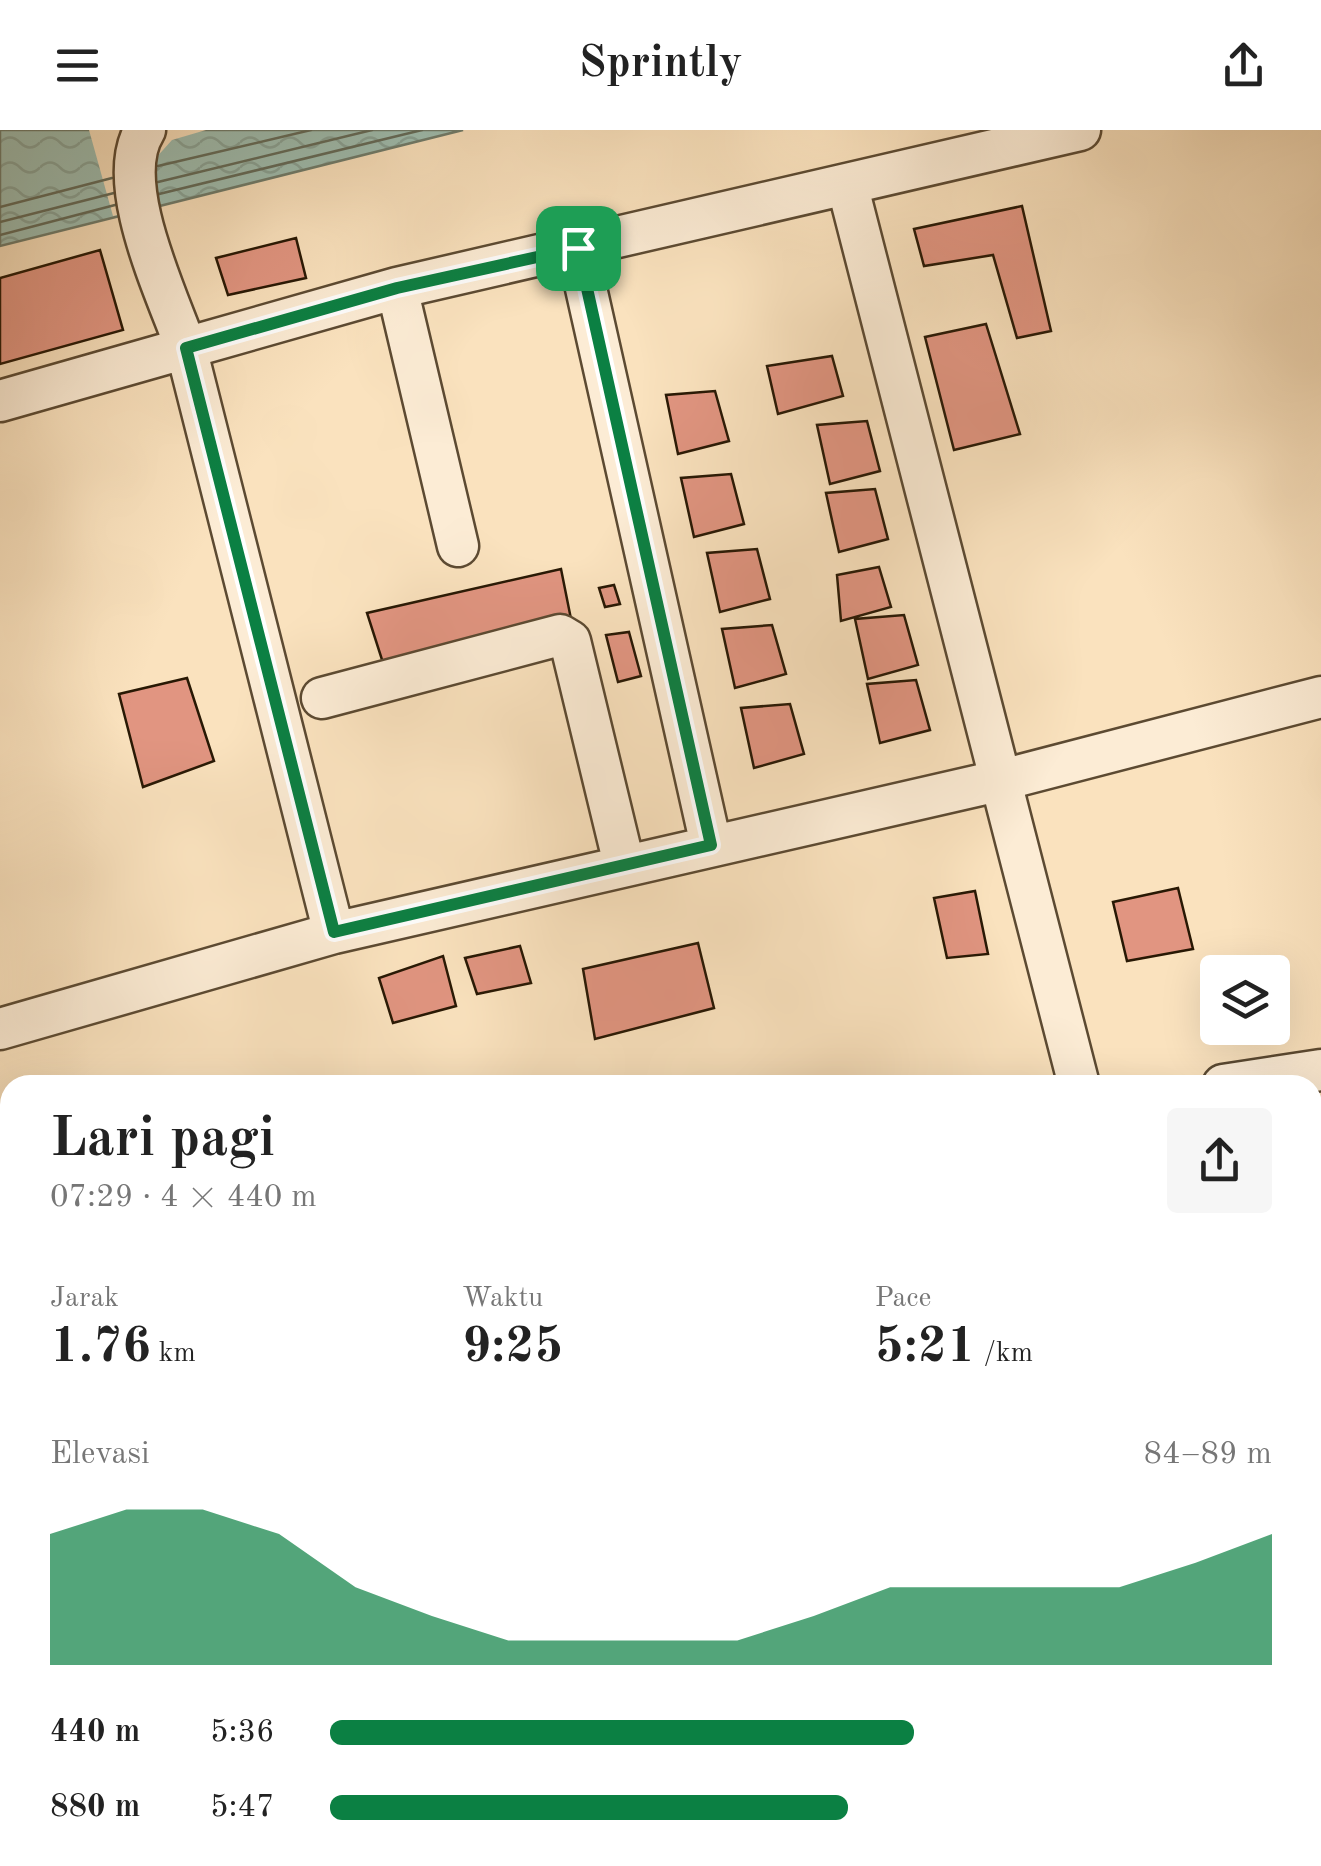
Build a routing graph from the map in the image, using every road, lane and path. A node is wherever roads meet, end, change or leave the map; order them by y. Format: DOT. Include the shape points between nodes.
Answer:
graph roads {
  1 [pos="145,130"];
  2 [pos="1080,130"];
  3 [pos="847,184"];
  4 [pos="578,248"];
  5 [pos="397,288"];
  6 [pos="186,348"];
  7 [pos="0,401"];
  8 [pos="458,546"];
  9 [pos="1321,697"];
  10 [pos="322,698"];
  11 [pos="1002,780"];
  12 [pos="711,845"];
  13 [pos="624,864"];
  14 [pos="334,932"];
  15 [pos="0,1029"];
  16 [pos="1321,1070"];
  17 [pos="1076,1075"];
  18 [pos="1288,1075"];
  1 -- 6 [label="street" via="133,164 138,210"];
  2 -- 3 [label="street"];
  3 -- 4 [label="street"];
  3 -- 11 [label="street"];
  4 -- 5 [label="street"];
  4 -- 12 [label="street"];
  5 -- 6 [label="street"];
  5 -- 8 [label="street"];
  6 -- 7 [label="street"];
  6 -- 14 [label="street"];
  9 -- 11 [label="street"];
  10 -- 13 [label="street" via="560,635 570,641"];
  11 -- 12 [label="street"];
  11 -- 17 [label="street"];
  12 -- 13 [label="street"];
  13 -- 14 [label="street"];
  14 -- 15 [label="street"];
  16 -- 18 [label="street"];
}
